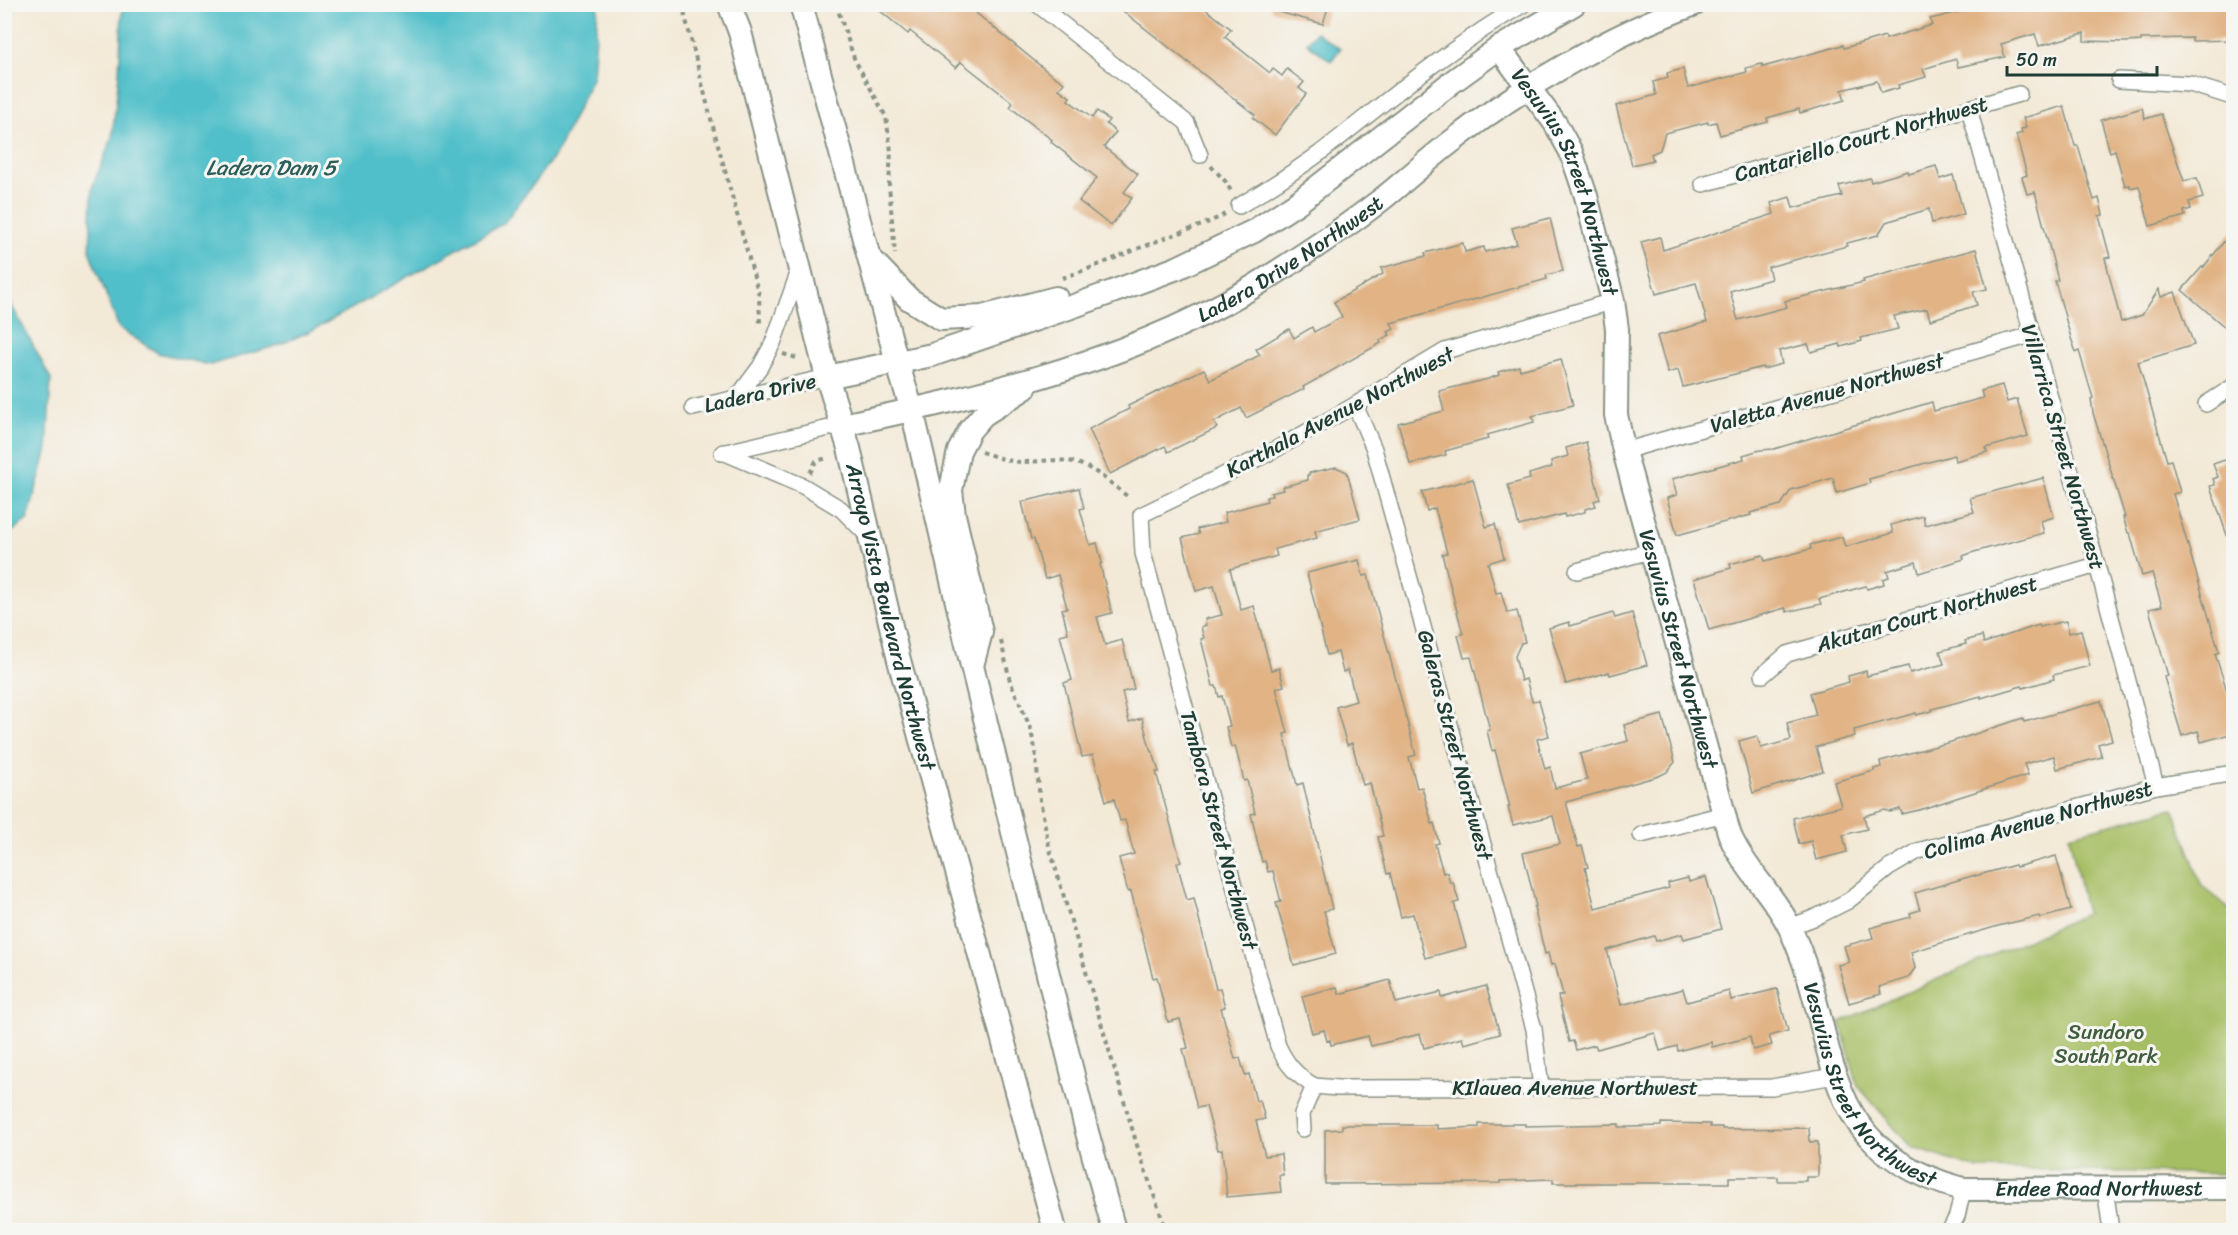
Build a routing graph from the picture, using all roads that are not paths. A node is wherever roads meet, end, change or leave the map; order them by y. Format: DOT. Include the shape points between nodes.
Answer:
graph roads {
  1 [pos="729,4"];
  2 [pos="801,4"];
  3 [pos="1037,4"];
  4 [pos="1524,4"];
  5 [pos="1574,4"];
  6 [pos="1695,4"];
  7 [pos="1498,48"];
  8 [pos="2119,80"];
  9 [pos="1530,87"];
  10 [pos="2019,94"];
  11 [pos="2234,95"];
  12 [pos="1969,109"];
  13 [pos="1200,155"];
  14 [pos="1703,184"];
  15 [pos="1239,206"];
  16 [pos="869,257"];
  17 [pos="800,269"];
  18 [pos="1108,294"];
  19 [pos="1613,301"];
  20 [pos="2031,335"];
  21 [pos="897,362"];
  22 [pos="1044,376"];
  23 [pos="827,377"];
  24 [pos="2234,386"];
  25 [pos="736,399"];
  26 [pos="2206,404"];
  27 [pos="1355,405"];
  28 [pos="693,408"];
  29 [pos="912,410"];
  30 [pos="842,425"];
  31 [pos="1624,451"];
  32 [pos="1141,515"];
  33 [pos="871,539"];
  34 [pos="1650,551"];
  35 [pos="2097,565"];
  36 [pos="1577,571"];
  37 [pos="972,666"];
  38 [pos="1763,675"];
  39 [pos="2234,773"];
  40 [pos="2156,786"];
  41 [pos="1724,814"];
  42 [pos="1641,835"];
  43 [pos="1790,927"];
  44 [pos="1834,1076"];
  45 [pos="1314,1086"];
  46 [pos="1541,1088"];
  47 [pos="1303,1129"];
  48 [pos="2105,1188"];
  49 [pos="2234,1188"];
  50 [pos="1963,1189"];
  51 [pos="1055,1230"];
  52 [pos="1114,1230"];
  53 [pos="1950,1230"];
  54 [pos="2111,1230"];
  1 -- 17 [label="main road, Arroyo Vista Boulevard Northwest" via="740,32"];
  2 -- 16 [label="main road"];
  3 -- 13 [label="street" via="1187,123"];
  4 -- 15 [label="street" via="1452,50 1318,154"];
  5 -- 7 [label="main road, Ladera Drive Northwest"];
  6 -- 9 [label="main road, Ladera Drive Northwest" via="1600,47"];
  7 -- 9 [label="main road, Vesuvius Street Northwest"];
  7 -- 18 [label="main road, Ladera Drive Northwest" via="1297,203 1254,231 1177,268"];
  8 -- 11 [label="street" via="2190,84"];
  9 -- 19 [label="main road, Vesuvius Street Northwest" via="1571,152"];
  9 -- 22 [label="main road, Ladera Drive Northwest" via="1452,141 1377,204 1267,279 1178,326"];
  10 -- 12 [label="street, Cantariello Court Northwest"];
  12 -- 14 [label="street, Cantariello Court Northwest"];
  12 -- 20 [label="street, Villarrica Street Northwest"];
  16 -- 18 [label="main road" via="909,300 941,319 982,317 1073,294"];
  16 -- 21 [label="main road"];
  17 -- 23 [label="main road, Arroyo Vista Boulevard Northwest"];
  17 -- 25 [label="street" via="773,343"];
  18 -- 21 [label="main road, Ladera Drive Northwest" via="932,355"];
  19 -- 27 [label="street, Karthala Avenue Northwest" via="1445,351"];
  19 -- 31 [label="main road, Vesuvius Street Northwest" via="1617,329 1616,415"];
  20 -- 31 [label="street, Valetta Avenue Northwest"];
  20 -- 35 [label="street, Villarrica Street Northwest"];
  21 -- 23 [label="main road, Ladera Drive Northwest"];
  21 -- 29 [label="main road"];
  22 -- 29 [label="main road, Ladera Drive Northwest"];
  22 -- 37 [label="main road" via="983,415 959,451 951,490 953,507 981,632"];
  23 -- 25 [label="street, Ladera Drive"];
  23 -- 30 [label="main road, Arroyo Vista Boulevard Northwest"];
  24 -- 26 [label="street"];
  25 -- 28 [label="street, Ladera Drive"];
  27 -- 32 [label="street, Karthala Avenue Northwest" via="1269,453"];
  27 -- 46 [label="street, Galeras Street Northwest" via="1374,449 1530,1018"];
  29 -- 30 [label="main road, Ladera Drive Northwest"];
  29 -- 37 [label="main road"];
  30 -- 33 [label="main road, Arroyo Vista Boulevard Northwest"];
  30 -- 33 [label="street" via="718,454 803,486 841,510"];
  31 -- 34 [label="main road, Vesuvius Street Northwest"];
  32 -- 45 [label="street, Tambora Street Northwest" via="1143,553 1278,1046 1286,1064"];
  33 -- 51 [label="main road, Arroyo Vista Boulevard Northwest" via="899,660"];
  34 -- 36 [label="street"];
  34 -- 41 [label="main road, Vesuvius Street Northwest"];
  35 -- 38 [label="street, Akutan Court Northwest" via="1787,654"];
  35 -- 40 [label="street, Villarrica Street Northwest"];
  37 -- 52 [label="main road"];
  39 -- 40 [label="street, Colima Avenue Northwest"];
  40 -- 43 [label="street, Colima Avenue Northwest" via="1918,851 1889,868 1848,901"];
  41 -- 42 [label="street"];
  41 -- 43 [label="main road, Vesuvius Street Northwest" via="1732,840"];
  43 -- 44 [label="main road, Vesuvius Street Northwest" via="1803,959"];
  44 -- 46 [label="street, KIlauea Avenue Northwest" via="1772,1087"];
  44 -- 50 [label="main road, Vesuvius Street Northwest" via="1856,1122 1882,1150 1922,1175"];
  45 -- 46 [label="street, KIlauea Avenue Northwest"];
  45 -- 47 [label="street" via="1302,1114"];
  48 -- 49 [label="main road, Endee Road Northwest"];
  48 -- 50 [label="main road, Endee Road Northwest"];
  48 -- 54 [label="street"];
  50 -- 53 [label="street"];
}
